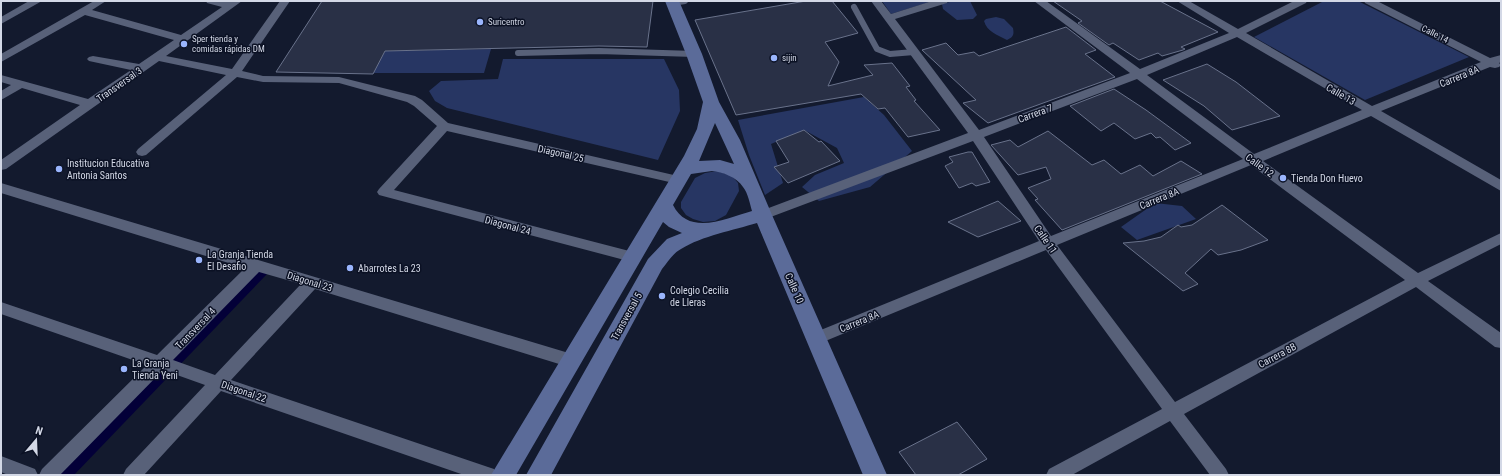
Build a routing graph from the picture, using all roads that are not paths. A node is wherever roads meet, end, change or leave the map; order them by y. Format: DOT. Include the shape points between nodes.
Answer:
graph roads {
  1 [pos="37,1"];
  2 [pos="101,1"];
  3 [pos="211,1"];
  4 [pos="285,1"];
  5 [pos="876,1"];
  6 [pos="943,1"];
  7 [pos="1039,1"];
  8 [pos="1182,1"];
  9 [pos="1302,1"];
  10 [pos="1369,1"];
  11 [pos="676,2"];
  12 [pos="234,3"];
  13 [pos="854,7"];
  14 [pos="83,11"];
  15 [pos="889,18"];
  16 [pos="1,21"];
  17 [pos="1238,33"];
  18 [pos="184,38"];
  19 [pos="1,48"];
  20 [pos="14,51"];
  21 [pos="914,52"];
  22 [pos="518,53"];
  23 [pos="694,54"];
  24 [pos="156,58"];
  25 [pos="1,59"];
  26 [pos="93,59"];
  27 [pos="1498,63"];
  28 [pos="141,68"];
  29 [pos="234,74"];
  30 [pos="1139,74"];
  31 [pos="1,78"];
  32 [pos="20,84"];
  33 [pos="1,96"];
  34 [pos="711,102"];
  35 [pos="91,104"];
  36 [pos="1371,111"];
  37 [pos="444,126"];
  38 [pos="976,135"];
  39 [pos="142,152"];
  40 [pos="1253,160"];
  41 [pos="1,166"];
  42 [pos="681,175"];
  43 [pos="752,183"];
  44 [pos="1501,186"];
  45 [pos="1,188"];
  46 [pos="664,206"];
  47 [pos="763,215"];
  48 [pos="706,231"];
  49 [pos="1501,238"];
  50 [pos="1048,243"];
  51 [pos="632,257"];
  52 [pos="257,265"];
  53 [pos="1417,280"];
  54 [pos="312,282"];
  55 [pos="1,308"];
  56 [pos="817,338"];
  57 [pos="1501,342"];
  58 [pos="572,361"];
  59 [pos="164,364"];
  60 [pos="218,382"];
  61 [pos="1173,410"];
  62 [pos="1,464"];
  63 [pos="29,475"];
  64 [pos="48,475"];
  65 [pos="132,475"];
  66 [pos="488,475"];
  67 [pos="503,475"];
  68 [pos="538,475"];
  69 [pos="875,475"];
  70 [pos="1055,475"];
  71 [pos="1220,475"];
  1 -- 16 [label="street"];
  2 -- 14 [label="street"];
  3 -- 12 [label="street"];
  4 -- 29 [label="street"];
  5 -- 15 [label="street, Calle 11"];
  6 -- 15 [label="street"];
  7 -- 30 [label="street, Calle 12"];
  8 -- 17 [label="street, Calle 13"];
  9 -- 17 [label="street, Carrera 7"];
  10 -- 27 [label="street, Calle 14"];
  11 -- 23 [label="street, Calle 10"];
  12 -- 18 [label="street, Transversal 3"];
  13 -- 21 [label="lane" via="877,49 888,54"];
  14 -- 18 [label="street"];
  14 -- 20 [label="street"];
  15 -- 21 [label="street, Calle 11"];
  17 -- 30 [label="street, Carrera 7"];
  17 -- 36 [label="street, Calle 13"];
  18 -- 24 [label="street, Transversal 3"];
  19 -- 20 [label="street"];
  20 -- 25 [label="street"];
  21 -- 38 [label="street, Calle 11"];
  22 -- 23 [label="lane" via="599,51"];
  23 -- 34 [label="street, Calle 10"];
  24 -- 28 [label="street, Transversal 3"];
  24 -- 29 [label="street"];
  26 -- 28 [label="street"];
  27 -- 36 [label="street, Carrera 8A"];
  28 -- 35 [label="street, Transversal 3"];
  29 -- 37 [label="street" via="280,80 339,80 418,102"];
  29 -- 39 [label="street"];
  30 -- 38 [label="street, Carrera 7"];
  30 -- 40 [label="street, Calle 12"];
  31 -- 32 [label="street"];
  32 -- 33 [label="street"];
  32 -- 35 [label="street"];
  34 -- 42 [label="street" via="702,135"];
  34 -- 43 [label="street, Calle 10"];
  35 -- 41 [label="street, Transversal 3"];
  36 -- 40 [label="street, Carrera 8A"];
  36 -- 44 [label="street, Calle 13"];
  37 -- 42 [label="street, Diagonal 25"];
  37 -- 51 [label="street, Diagonal 24" via="384,192"];
  38 -- 47 [label="street, Carrera 7"];
  38 -- 50 [label="street, Calle 11"];
  40 -- 50 [label="street, Carrera 8A"];
  40 -- 53 [label="street, Calle 12"];
  42 -- 43 [label="street" via="698,166 714,165 742,174"];
  42 -- 46 [label="street"];
  43 -- 47 [label="street, Calle 10"];
  45 -- 52 [label="street, Diagonal 23"];
  46 -- 48 [label="street" via="668,216 677,224 691,230"];
  46 -- 51 [label="street"];
  47 -- 48 [label="street, Transversal 5"];
  47 -- 56 [label="street, Calle 10"];
  48 -- 68 [label="street, Transversal 5" via="674,244 655,264"];
  49 -- 53 [label="street, Carrera 8B"];
  50 -- 56 [label="street, Carrera 8A"];
  50 -- 61 [label="street, Calle 11"];
  51 -- 58 [label="street"];
  52 -- 54 [label="street, Diagonal 23"];
  52 -- 59 [label="street, Transversal 4"];
  53 -- 57 [label="street, Calle 12"];
  53 -- 61 [label="street, Carrera 8B"];
  54 -- 58 [label="street, Diagonal 23"];
  54 -- 60 [label="street"];
  55 -- 59 [label="street, Diagonal 22"];
  56 -- 69 [label="street, Calle 10"];
  58 -- 67 [label="street"];
  59 -- 60 [label="street, Diagonal 22"];
  59 -- 64 [label="street, Transversal 4"];
  60 -- 65 [label="street"];
  60 -- 66 [label="street, Diagonal 22"];
  61 -- 70 [label="street, Carrera 8B"];
  61 -- 71 [label="street, Calle 11"];
  62 -- 63 [label="street"];
}
